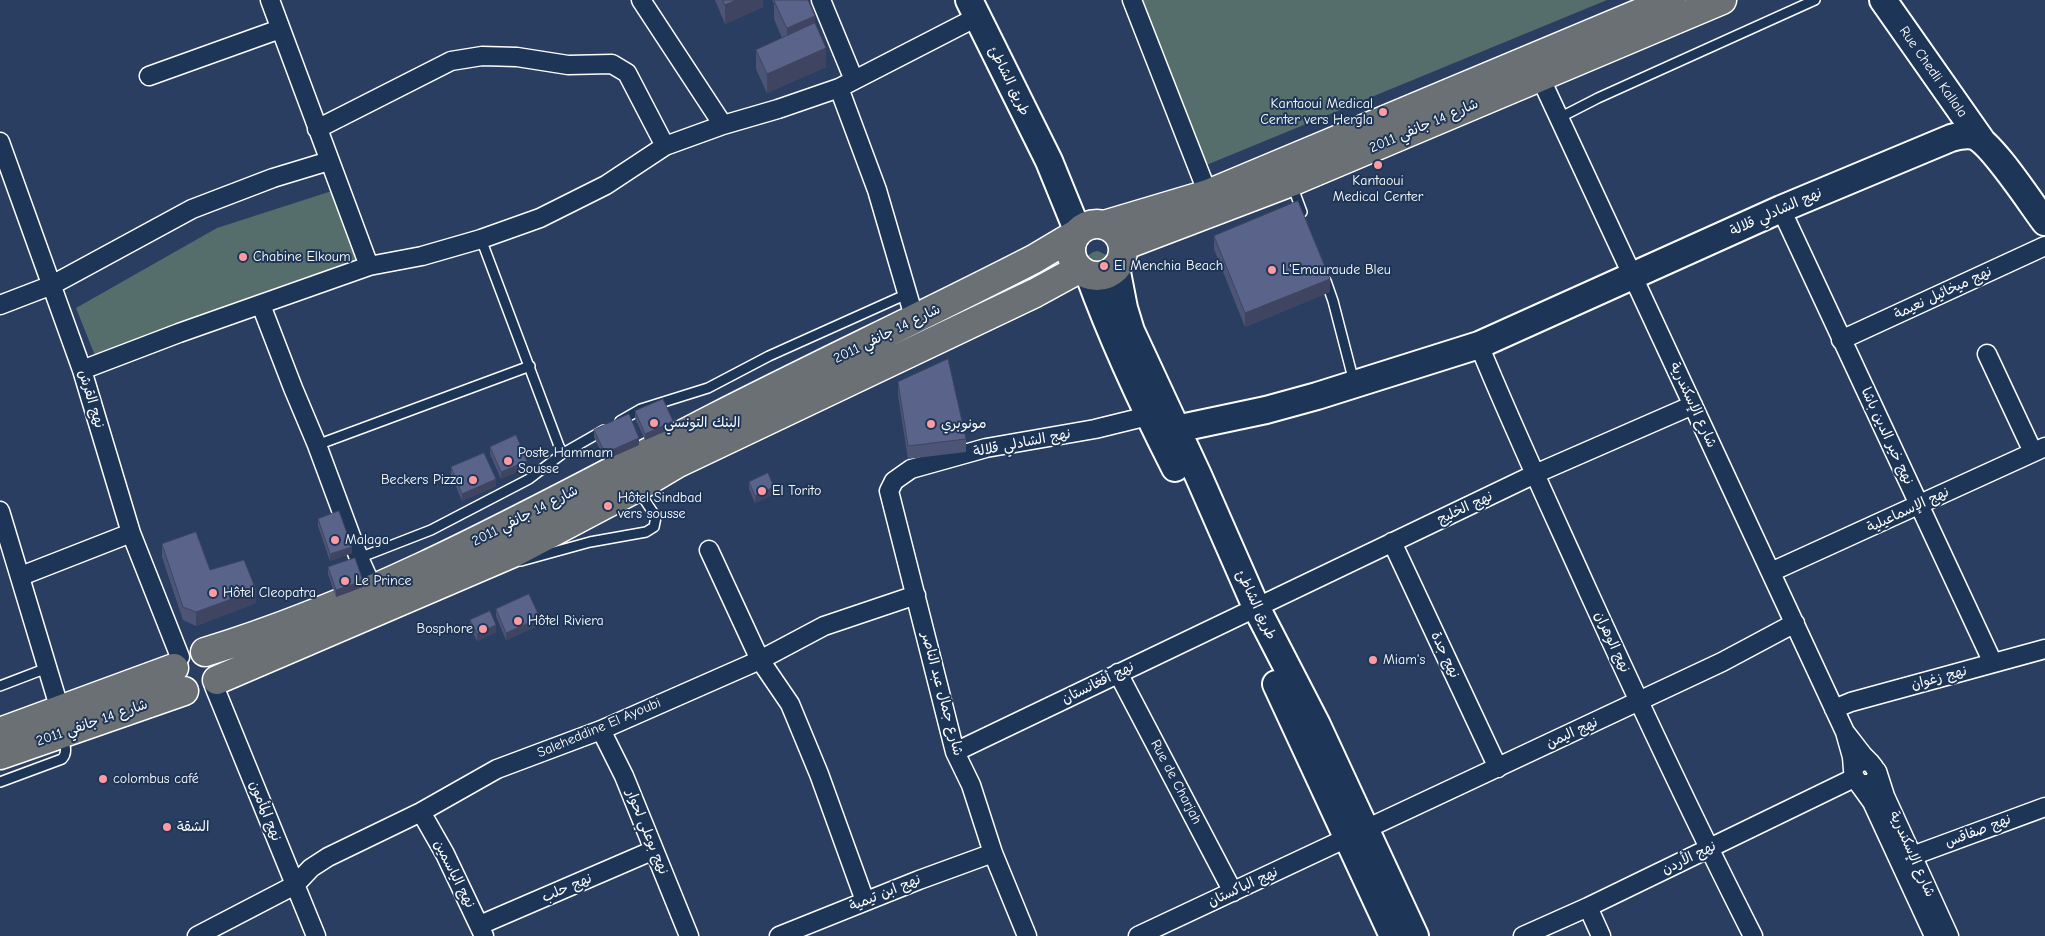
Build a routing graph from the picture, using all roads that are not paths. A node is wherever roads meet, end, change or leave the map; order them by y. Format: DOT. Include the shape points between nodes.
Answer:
graph roads {
  1 [pos="270,0"];
  2 [pos="641,0"];
  3 [pos="821,0"];
  4 [pos="1132,0"];
  5 [pos="1671,0"];
  6 [pos="1722,0"];
  7 [pos="1815,0"];
  8 [pos="1883,1"];
  9 [pos="973,8"];
  10 [pos="280,29"];
  11 [pos="149,76"];
  12 [pos="1540,77"];
  13 [pos="846,84"];
  14 [pos="1559,118"];
  15 [pos="723,125"];
  16 [pos="317,129"];
  17 [pos="1982,141"];
  18 [pos="0,142"];
  19 [pos="664,146"];
  20 [pos="329,160"];
  21 [pos="1291,182"];
  22 [pos="1208,194"];
  23 [pos="1781,209"];
  24 [pos="1304,218"];
  25 [pos="2045,222"];
  26 [pos="1089,229"];
  27 [pos="481,239"];
  28 [pos="2045,246"];
  29 [pos="1119,257"];
  30 [pos="369,266"];
  31 [pos="1084,272"];
  32 [pos="1323,273"];
  33 [pos="1633,277"];
  34 [pos="52,285"];
  35 [pos="907,294"];
  36 [pos="0,305"];
  37 [pos="261,305"];
  38 [pos="914,320"];
  39 [pos="1841,340"];
  40 [pos="1479,345"];
  41 [pos="1987,354"];
  42 [pos="530,366"];
  43 [pos="82,370"];
  44 [pos="1354,386"];
  45 [pos="1693,406"];
  46 [pos="1148,416"];
  47 [pos="1176,429"];
  48 [pos="317,445"];
  49 [pos="2039,449"];
  50 [pos="562,454"];
  51 [pos="1535,474"];
  52 [pos="898,477"];
  53 [pos="636,488"];
  54 [pos="1919,505"];
  55 [pos="0,511"];
  56 [pos="131,533"];
  57 [pos="1392,542"];
  58 [pos="708,550"];
  59 [pos="513,553"];
  60 [pos="359,558"];
  61 [pos="1771,572"];
  62 [pos="21,576"];
  63 [pos="373,590"];
  64 [pos="916,596"];
  65 [pos="1248,611"];
  66 [pos="1795,623"];
  67 [pos="2045,649"];
  68 [pos="760,660"];
  69 [pos="1993,663"];
  70 [pos="186,667"];
  71 [pos="48,668"];
  72 [pos="1118,673"];
  73 [pos="215,683"];
  74 [pos="0,686"];
  75 [pos="1638,701"];
  76 [pos="1834,708"];
  77 [pos="61,722"];
  78 [pos="601,730"];
  79 [pos="0,732"];
  80 [pos="1845,732"];
  81 [pos="956,752"];
  82 [pos="0,755"];
  83 [pos="1874,767"];
  84 [pos="1498,768"];
  85 [pos="1855,777"];
  86 [pos="0,782"];
  87 [pos="2045,807"];
  88 [pos="421,812"];
  89 [pos="1358,834"];
  90 [pos="1708,848"];
  91 [pos="654,850"];
  92 [pos="993,853"];
  93 [pos="1912,856"];
  94 [pos="295,885"];
  95 [pos="1233,892"];
  96 [pos="865,901"];
  97 [pos="1588,907"];
  98 [pos="482,930"];
  99 [pos="197,936"];
  100 [pos="316,936"];
  101 [pos="689,936"];
  102 [pos="779,936"];
  103 [pos="1027,936"];
  104 [pos="1138,936"];
  105 [pos="1393,936"];
  106 [pos="1415,936"];
  107 [pos="1523,936"];
  108 [pos="1601,936"];
  109 [pos="1753,936"];
  110 [pos="1934,936"];
  111 [pos="1948,936"];
  1 -- 10 [label="street"];
  2 -- 15 [label="street"];
  3 -- 13 [label="street"];
  4 -- 22 [label="street"];
  5 -- 22 [label="main road, شارع 14 جانفي 2011"];
  6 -- 12 [label="main road, شارع 14 جانفي 2011"];
  7 -- 14 [label="lane"];
  8 -- 17 [label="street, Rue Chedli Kallala"];
  9 -- 13 [label="street"];
  9 -- 26 [label="street, طريق الشاطئ" via="1049,161"];
  10 -- 11 [label="street"];
  10 -- 16 [label="street"];
  12 -- 14 [label="street, شارع الإسكندرية"];
  12 -- 21 [label="main road, شارع 14 جانفي 2011"];
  13 -- 15 [label="street"];
  13 -- 35 [label="street"];
  14 -- 33 [label="street, شارع الإسكندرية"];
  15 -- 19 [label="street"];
  16 -- 19 [label="street" via="451,62 482,56 508,57 568,65 612,64 627,73"];
  16 -- 20 [label="street"];
  17 -- 23 [label="street, نهج الشادلي قلالة" via="1970,135 1951,138"];
  17 -- 25 [label="street"];
  18 -- 34 [label="street, نهج القرش"];
  19 -- 27 [label="street" via="574,202"];
  20 -- 30 [label="street"];
  20 -- 34 [label="street" via="192,209"];
  21 -- 24 [label="lane"];
  21 -- 29 [label="main road, شارع 14 جانفي 2011"];
  22 -- 26 [label="main road, شارع 14 جانفي 2011"];
  23 -- 33 [label="street, نهج الشادلي قلالة"];
  23 -- 39 [label="street, نهج خير الدين باشا"];
  26 -- 29 [label="main road" via="1113,229 1120,237"];
  26 -- 31 [label="main road" via="1072,241 1071,256"];
  26 -- 38 [label="main road, شارع 14 جانفي 2011"];
  27 -- 30 [label="street" via="422,256"];
  27 -- 42 [label="lane"];
  28 -- 39 [label="street, نهج ميخائيل نعيمة"];
  29 -- 31 [label="main road" via="1108,273 1099,276"];
  29 -- 47 [label="street, طريق الشاطئ" via="1124,308 1130,331"];
  30 -- 37 [label="street"];
  31 -- 46 [label="street, طريق الشاطئ"];
  31 -- 53 [label="main road, شارع 14 جانفي 2011" via="678,463"];
  32 -- 44 [label="lane"];
  33 -- 40 [label="street, نهج الشادلي قلالة"];
  33 -- 45 [label="street, شارع الإسكندرية"];
  34 -- 36 [label="street"];
  34 -- 43 [label="street, نهج القرش"];
  35 -- 38 [label="street"];
  35 -- 50 [label="lane" via="769,356 708,388 641,409"];
  37 -- 43 [label="street"];
  37 -- 48 [label="street"];
  38 -- 63 [label="main road, شارع 14 جانفي 2011"];
  39 -- 54 [label="street, نهج خير الدين باشا"];
  40 -- 44 [label="street, نهج الشادلي قلالة"];
  40 -- 51 [label="street, نهج الوهران"];
  41 -- 49 [label="street"];
  42 -- 48 [label="lane"];
  42 -- 50 [label="lane"];
  43 -- 56 [label="street, نهج القرش"];
  44 -- 47 [label="street, نهج الشادلي قلالة" via="1266,410"];
  45 -- 51 [label="street, نهج الخليج"];
  45 -- 61 [label="street, شارع الإسكندرية"];
  46 -- 52 [label="street, نهج الشادلي قلالة" via="986,448 911,469"];
  46 -- 65 [label="street, طريق الشاطئ"];
  47 -- 65 [label="street, طريق الشاطئ" via="1198,475"];
  48 -- 60 [label="street"];
  49 -- 54 [label="street, نهج الإسماعيلية"];
  50 -- 60 [label="lane" via="529,479 431,530"];
  51 -- 57 [label="street, نهج الخليج"];
  51 -- 75 [label="street, نهج الوهران"];
  52 -- 64 [label="street, شارع جمال عبد الناصر" via="890,486 890,498"];
  53 -- 59 [label="main road, شارع 14 جانفي 2011"];
  53 -- 59 [label="lane" via="656,517 654,527 646,532 590,542 524,561 514,560"];
  54 -- 61 [label="street, نهج الإسماعيلية"];
  54 -- 69 [label="street, نهج خير الدين باشا"];
  55 -- 62 [label="street"];
  56 -- 62 [label="street"];
  56 -- 70 [label="street, نهج القرش"];
  57 -- 65 [label="street, نهج الخليج"];
  57 -- 84 [label="street, نهج جدة"];
  58 -- 68 [label="street"];
  59 -- 73 [label="main road, شارع 14 جانفي 2011"];
  60 -- 63 [label="street"];
  61 -- 66 [label="street, شارع الإسكندرية"];
  62 -- 71 [label="street"];
  63 -- 70 [label="main road, شارع 14 جانفي 2011"];
  64 -- 68 [label="street, Saleheddine El Ayoubi" via="824,626"];
  64 -- 81 [label="street, شارع جمال عبد الناصر"];
  65 -- 72 [label="street, نهج أفغانستان"];
  65 -- 89 [label="street, طريق الشاطئ" via="1285,701"];
  66 -- 75 [label="street, نهج اليمن"];
  66 -- 76 [label="street, شارع الإسكندرية"];
  67 -- 69 [label="street, نهج زغوان"];
  68 -- 78 [label="street, Saleheddine El Ayoubi"];
  68 -- 96 [label="street" via="790,704"];
  69 -- 76 [label="street, نهج زغوان"];
  70 -- 73 [label="main road, شارع 14 جانفي 2011" via="189,694 200,694"];
  70 -- 77 [label="main road, شارع 14 جانفي 2011"];
  71 -- 74 [label="lane"];
  71 -- 77 [label="street"];
  72 -- 81 [label="street, نهج أفغانستان"];
  72 -- 95 [label="street, Rue de Charjah"];
  73 -- 94 [label="street, نهج المأمون"];
  75 -- 84 [label="street, نهج اليمن"];
  75 -- 90 [label="street, نهج الوهران"];
  76 -- 80 [label="street, شارع الإسكندرية"];
  77 -- 79 [label="main road, شارع 14 جانفي 2011"];
  77 -- 82 [label="main road, شارع 14 جانفي 2011"];
  77 -- 86 [label="lane" via="66,752 62,759"];
  78 -- 88 [label="street, Saleheddine El Ayoubi" via="497,769"];
  78 -- 91 [label="street, نهج بوعلي لحوار"];
  80 -- 83 [label="street"];
  80 -- 85 [label="street"];
  81 -- 92 [label="street, شارع جمال عبد الناصر" via="971,785"];
  83 -- 85 [label="street, نهج الأردن" via="1862,761"];
  83 -- 93 [label="street, شارع الإسكندرية"];
  84 -- 89 [label="street, نهج اليمن"];
  85 -- 90 [label="street, نهج الأردن"];
  85 -- 110 [label="street, شارع الإسكندرية" via="1872,802"];
  87 -- 93 [label="street, نهج صفاقس"];
  88 -- 94 [label="street, Saleheddine El Ayoubi" via="328,857 311,868"];
  88 -- 98 [label="street, نهج الياسمين"];
  89 -- 95 [label="street, نهج الباكستان"];
  89 -- 105 [label="street, طريق الشاطئ"];
  89 -- 106 [label="street, طريق الشاطئ"];
  90 -- 97 [label="street, نهج الأردن"];
  90 -- 109 [label="street, نهج الوهران"];
  91 -- 98 [label="street, نهج حلب"];
  91 -- 101 [label="street, نهج بوعلي لحوار"];
  92 -- 96 [label="street, نهج ابن تيمية"];
  92 -- 103 [label="street, شارع جمال عبد الناصر"];
  93 -- 111 [label="street, شارع الإسكندرية"];
  94 -- 99 [label="street, Saleheddine El Ayoubi"];
  94 -- 100 [label="street, نهج المأمون"];
  95 -- 104 [label="street, نهج الباكستان"];
  96 -- 102 [label="street, نهج ابن تيمية"];
  97 -- 107 [label="street, نهج الأردن"];
  97 -- 108 [label="street"];
}
